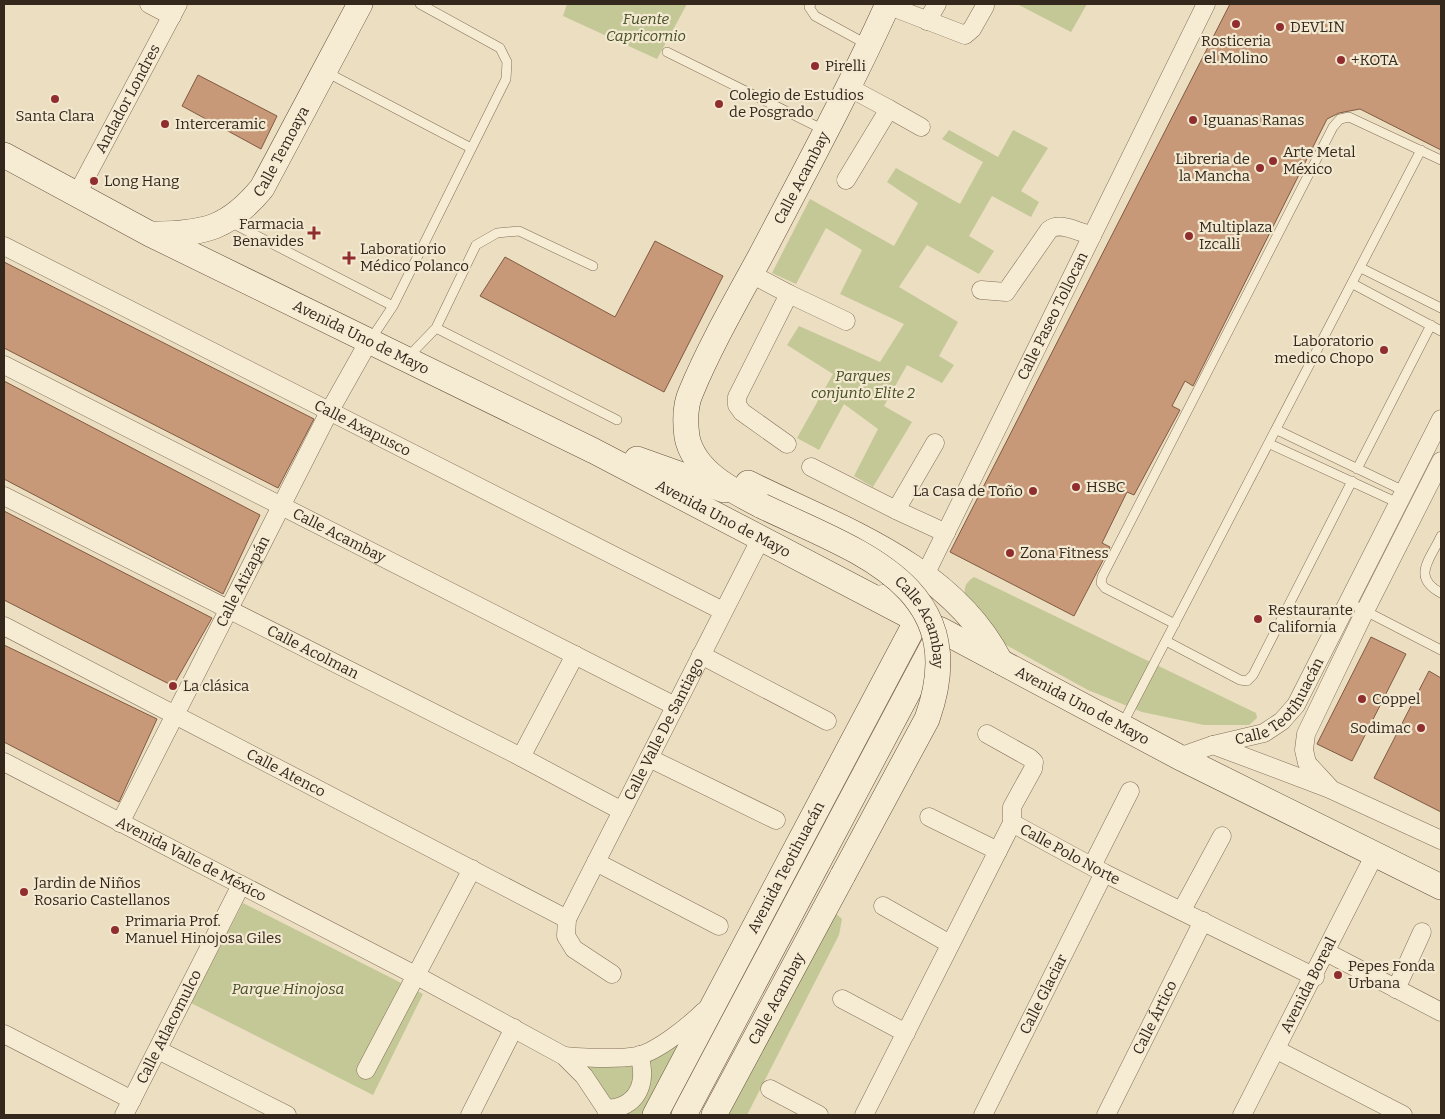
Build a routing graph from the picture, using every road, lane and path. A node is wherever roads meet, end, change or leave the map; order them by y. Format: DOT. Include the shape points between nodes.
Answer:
graph roads {
  1 [pos="150,4"];
  2 [pos="360,4"];
  3 [pos="420,4"];
  4 [pos="811,4"];
  5 [pos="886,4"];
  6 [pos="937,4"];
  7 [pos="1201,5"];
  8 [pos="985,6"];
  9 [pos="175,10"];
  10 [pos="927,21"];
  11 [pos="868,45"];
  12 [pos="667,52"];
  13 [pos="326,72"];
  14 [pos="848,87"];
  15 [pos="888,109"];
  16 [pos="921,127"];
  17 [pos="826,131"];
  18 [pos="472,148"];
  19 [pos="1421,150"];
  20 [pos="4,155"];
  21 [pos="1441,160"];
  22 [pos="846,180"];
  23 [pos="77,194"];
  24 [pos="228,221"];
  25 [pos="150,234"];
  26 [pos="1092,236"];
  27 [pos="4,246"];
  28 [pos="593,266"];
  29 [pos="1361,268"];
  30 [pos="750,274"];
  31 [pos="1353,284"];
  32 [pos="981,290"];
  33 [pos="789,294"];
  34 [pos="739,297"];
  35 [pos="393,306"];
  36 [pos="1441,308"];
  37 [pos="846,321"];
  38 [pos="1431,325"];
  39 [pos="436,328"];
  40 [pos="1441,331"];
  41 [pos="369,341"];
  42 [pos="406,360"];
  43 [pos="4,365"];
  44 [pos="329,412"];
  45 [pos="1441,418"];
  46 [pos="617,420"];
  47 [pos="1277,430"];
  48 [pos="572,440"];
  49 [pos="935,443"];
  50 [pos="786,444"];
  51 [pos="1270,444"];
  52 [pos="1441,461"];
  53 [pos="811,467"];
  54 [pos="1357,469"];
  55 [pos="1352,482"];
  56 [pos="4,496"];
  57 [pos="1401,497"];
  58 [pos="751,500"];
  59 [pos="280,507"];
  60 [pos="896,510"];
  61 [pos="946,533"];
  62 [pos="1441,536"];
  63 [pos="761,538"];
  64 [pos="925,575"];
  65 [pos="1441,593"];
  66 [pos="871,596"];
  67 [pos="1348,602"];
  68 [pos="229,609"];
  69 [pos="723,611"];
  70 [pos="1365,611"];
  71 [pos="917,620"];
  72 [pos="1175,624"];
  73 [pos="4,626"];
  74 [pos="942,630"];
  75 [pos="1166,641"];
  76 [pos="1441,650"];
  77 [pos="575,655"];
  78 [pos="701,655"];
  79 [pos="1000,661"];
  80 [pos="675,706"];
  81 [pos="175,714"];
  82 [pos="828,721"];
  83 [pos="1122,725"];
  84 [pos="987,734"];
  85 [pos="1213,745"];
  86 [pos="861,754"];
  87 [pos="522,757"];
  88 [pos="1178,757"];
  89 [pos="649,758"];
  90 [pos="4,762"];
  91 [pos="1332,790"];
  92 [pos="1130,791"];
  93 [pos="622,811"];
  94 [pos="930,817"];
  95 [pos="776,820"];
  96 [pos="120,822"];
  97 [pos="1012,823"];
  98 [pos="1222,836"];
  99 [pos="1441,840"];
  100 [pos="998,851"];
  101 [pos="1375,854"];
  102 [pos="596,862"];
  103 [pos="472,869"];
  104 [pos="1098,869"];
  105 [pos="241,885"];
  106 [pos="1441,887"];
  107 [pos="883,906"];
  108 [pos="1182,910"];
  109 [pos="567,919"];
  110 [pos="1203,921"];
  111 [pos="719,926"];
  112 [pos="1422,932"];
  113 [pos="950,944"];
  114 [pos="1326,952"];
  115 [pos="612,974"];
  116 [pos="416,976"];
  117 [pos="1314,977"];
  118 [pos="1396,988"];
  119 [pos="720,995"];
  120 [pos="842,999"];
  121 [pos="1441,1012"];
  122 [pos="514,1028"];
  123 [pos="4,1034"];
  124 [pos="906,1034"];
  125 [pos="158,1050"];
  126 [pos="1277,1050"];
  127 [pos="564,1056"];
  128 [pos="639,1056"];
  129 [pos="366,1070"];
  130 [pos="770,1089"];
  131 [pos="128,1108"];
  132 [pos="606,1112"];
  133 [pos="287,1115"];
  134 [pos="470,1115"];
  135 [pos="655,1115"];
  136 [pos="684,1115"];
  137 [pos="714,1115"];
  138 [pos="819,1115"];
  139 [pos="864,1115"];
  140 [pos="983,1115"];
  141 [pos="1106,1115"];
  142 [pos="1242,1115"];
  143 [pos="1403,1115"];
  1 -- 9 [label="street"];
  2 -- 13 [label="main road, Calle Temoaya"];
  3 -- 18 [label="lane" via="500,48 507,62 506,79"];
  4 -- 11 [label="lane" via="809,7 815,16"];
  5 -- 10 [label="street"];
  5 -- 11 [label="main road, Calle Acambay"];
  6 -- 10 [label="street"];
  7 -- 26 [label="street, Calle Paseo Tollocan"];
  8 -- 10 [label="street" via="965,35"];
  9 -- 23 [label="street, Andador Londres"];
  11 -- 14 [label="main road, Calle Acambay"];
  12 -- 17 [label="lane"];
  13 -- 18 [label="lane"];
  13 -- 24 [label="main road, Calle Temoaya" via="262,188"];
  14 -- 15 [label="street"];
  14 -- 17 [label="main road, Calle Acambay"];
  15 -- 16 [label="street"];
  15 -- 22 [label="street"];
  17 -- 30 [label="main road, Calle Acambay"];
  18 -- 35 [label="lane"];
  19 -- 21 [label="lane"];
  19 -- 29 [label="lane"];
  19 -- 72 [label="lane" via="1349,117 1340,119 1333,127 1102,577 1101,583 1106,588"];
  20 -- 23 [label="main road, Avenida Uno de Mayo"];
  23 -- 25 [label="main road, Avenida Uno de Mayo"];
  24 -- 25 [label="main road, Calle Temoaya" via="207,230 185,234"];
  24 -- 35 [label="lane"];
  25 -- 41 [label="main road, Avenida Uno de Mayo"];
  26 -- 32 [label="street" via="1054,226 1006,292"];
  26 -- 61 [label="street, Calle Paseo Tollocan"];
  27 -- 44 [label="street, Calle Axapusco"];
  28 -- 39 [label="lane" via="520,231 497,233 476,245"];
  29 -- 31 [label="lane"];
  29 -- 36 [label="lane"];
  30 -- 33 [label="street"];
  30 -- 34 [label="main road, Calle Acambay"];
  31 -- 38 [label="lane"];
  31 -- 47 [label="lane"];
  33 -- 37 [label="street"];
  33 -- 50 [label="street" via="737,397 742,412"];
  34 -- 58 [label="main road, Calle Acambay" via="691,393 686,422 690,447 696,457 715,478"];
  34 -- 64 [label="main road, Calle Acambay" via="743,312 740,326 702,411 703,436 712,455 736,477 880,548"];
  35 -- 41 [label="lane"];
  38 -- 40 [label="lane"];
  38 -- 54 [label="lane"];
  39 -- 42 [label="lane"];
  39 -- 46 [label="lane"];
  41 -- 42 [label="main road, Avenida Uno de Mayo"];
  41 -- 44 [label="street, Calle Atizapán"];
  42 -- 48 [label="main road, Avenida Uno de Mayo"];
  43 -- 59 [label="street, Calle Acambay"];
  44 -- 59 [label="street, Calle Atizapán"];
  44 -- 69 [label="street, Calle Axapusco"];
  45 -- 57 [label="street, Calle Teotihuacán"];
  47 -- 51 [label="lane"];
  47 -- 54 [label="lane"];
  48 -- 58 [label="main road" via="622,453"];
  48 -- 63 [label="main road, Avenida Uno de Mayo"];
  49 -- 60 [label="street"];
  51 -- 55 [label="lane"];
  51 -- 72 [label="lane"];
  52 -- 70 [label="street, Calle Teotihuacán"];
  53 -- 60 [label="street"];
  54 -- 57 [label="lane"];
  55 -- 57 [label="lane"];
  55 -- 75 [label="lane" via="1301,585 1247,681"];
  56 -- 68 [label="street, Calle Acolman"];
  57 -- 67 [label="street, Calle Teotihuacán"];
  58 -- 137 [label="main road, Calle Acambay, bridge" via="889,570 910,590 926,614 935,644 937,676 927,719"];
  59 -- 68 [label="street, Calle Atizapán"];
  59 -- 77 [label="street, Calle Acambay"];
  60 -- 61 [label="street"];
  61 -- 64 [label="street, Calle Paseo Tollocan"];
  62 -- 65 [label="lane" via="1424,571 1424,579 1429,587"];
  63 -- 66 [label="main road, Avenida Uno de Mayo"];
  63 -- 69 [label="street, Calle Valle De Santiago"];
  64 -- 66 [label="street, Calle Paseo Tollocan" via="901,591"];
  64 -- 79 [label="main road, Calle Acambay" via="977,625"];
  66 -- 71 [label="main road, Avenida Uno de Mayo"];
  67 -- 70 [label="lane"];
  67 -- 85 [label="street, Calle Teotihuacán" via="1296,705 1282,721 1264,732"];
  68 -- 81 [label="street, Calle Atizapán"];
  68 -- 87 [label="street, Calle Acolman"];
  69 -- 78 [label="street, Calle Valle De Santiago"];
  70 -- 76 [label="lane"];
  70 -- 91 [label="street, Calle Teotihuacán" via="1306,734 1304,750 1307,763"];
  71 -- 74 [label="main road, Avenida Uno de Mayo"];
  71 -- 86 [label="main road, Avenida Teotihuacán"];
  72 -- 75 [label="lane"];
  73 -- 81 [label="street, Calle Atenco"];
  74 -- 79 [label="main road, Avenida Uno de Mayo"];
  74 -- 86 [label="main road, Avenida Teotihuacán"];
  75 -- 83 [label="lane"];
  77 -- 80 [label="street, Calle Acambay"];
  77 -- 87 [label="street"];
  78 -- 80 [label="street, Calle Valle De Santiago"];
  78 -- 82 [label="street"];
  79 -- 83 [label="main road, Avenida Uno de Mayo"];
  80 -- 89 [label="street, Calle Valle De Santiago"];
  81 -- 96 [label="street, Calle Atizapán"];
  81 -- 103 [label="street, Calle Atenco"];
  83 -- 88 [label="main road, Avenida Uno de Mayo"];
  84 -- 97 [label="street" via="1034,762 1012,807"];
  85 -- 88 [label="street, Calle Teotihuacán"];
  85 -- 91 [label="street"];
  86 -- 119 [label="main road, Avenida Teotihuacán"];
  86 -- 136 [label="main road, Avenida Teotihuacán"];
  87 -- 93 [label="street, Calle Acolman"];
  88 -- 101 [label="main road, Avenida Uno de Mayo"];
  89 -- 93 [label="street, Calle Valle De Santiago"];
  89 -- 95 [label="street"];
  90 -- 96 [label="street, Avenida Valle de México"];
  91 -- 99 [label="street"];
  92 -- 104 [label="street, Calle Glaciar"];
  93 -- 102 [label="street, Calle Valle De Santiago"];
  94 -- 100 [label="street"];
  96 -- 105 [label="street, Avenida Valle de México"];
  97 -- 100 [label="street, Calle Polo Norte"];
  97 -- 104 [label="street, Calle Polo Norte"];
  98 -- 108 [label="street"];
  100 -- 113 [label="street, Calle Polo Norte"];
  101 -- 106 [label="main road, Avenida Uno de Mayo"];
  101 -- 114 [label="street, Avenida Boreal"];
  102 -- 109 [label="street, Calle Valle De Santiago"];
  102 -- 111 [label="street"];
  103 -- 109 [label="street, Calle Atenco"];
  103 -- 116 [label="street"];
  104 -- 108 [label="street, Calle Polo Norte"];
  104 -- 140 [label="street, Calle Glaciar"];
  105 -- 116 [label="street, Avenida Valle de México"];
  105 -- 125 [label="street, Calle Atlacomulco"];
  107 -- 113 [label="street"];
  108 -- 110 [label="street, Calle Polo Norte"];
  109 -- 115 [label="street" via="566,936 574,949"];
  110 -- 117 [label="street, Calle Polo Norte"];
  110 -- 141 [label="street, Calle Ártico"];
  112 -- 118 [label="street"];
  113 -- 124 [label="street, Calle Polo Norte"];
  114 -- 117 [label="street, Avenida Boreal"];
  114 -- 118 [label="street"];
  116 -- 122 [label="street, Avenida Valle de México"];
  116 -- 129 [label="street"];
  117 -- 126 [label="street, Avenida Boreal"];
  118 -- 121 [label="street"];
  119 -- 128 [label="street, Avenida Valle de México" via="684,1030"];
  119 -- 135 [label="main road, Avenida Teotihuacán"];
  120 -- 124 [label="street"];
  122 -- 127 [label="street, Avenida Valle de México"];
  122 -- 134 [label="street"];
  123 -- 131 [label="street"];
  124 -- 139 [label="street, Calle Polo Norte"];
  125 -- 131 [label="street, Calle Atlacomulco"];
  125 -- 133 [label="street"];
  126 -- 142 [label="street, Avenida Boreal"];
  126 -- 143 [label="street"];
  127 -- 128 [label="street, Avenida Valle de México"];
  127 -- 132 [label="street, Avenida Valle de México" via="584,1076"];
  128 -- 132 [label="street, Avenida Valle de México" via="643,1069 638,1091 631,1101"];
  130 -- 138 [label="street"];
}
